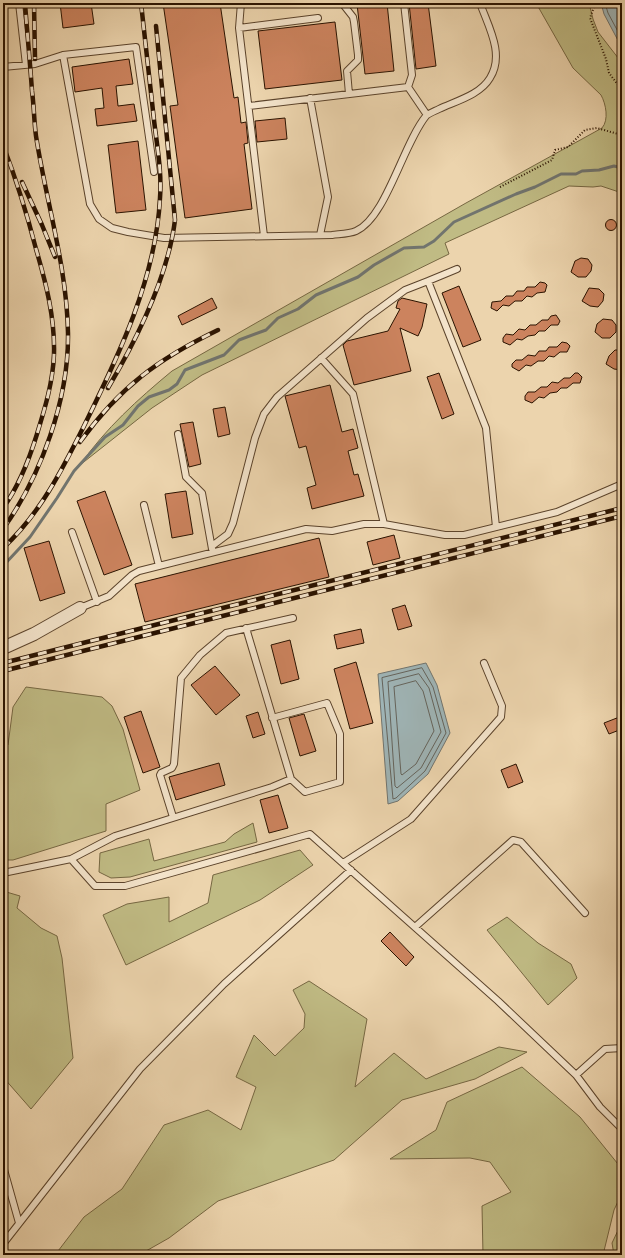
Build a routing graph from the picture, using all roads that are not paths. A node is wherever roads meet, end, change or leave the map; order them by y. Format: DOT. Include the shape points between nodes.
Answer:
graph roads {
  1 [pos="19,3"];
  2 [pos="241,3"];
  3 [pos="342,3"];
  4 [pos="404,3"];
  5 [pos="480,3"];
  6 [pos="318,18"];
  7 [pos="239,28"];
  8 [pos="63,55"];
  9 [pos="26,65"];
  10 [pos="3,67"];
  11 [pos="408,87"];
  12 [pos="349,94"];
  13 [pos="310,98"];
  14 [pos="248,106"];
  15 [pos="427,115"];
  16 [pos="154,172"];
  17 [pos="320,235"];
  18 [pos="264,236"];
  19 [pos="457,269"];
  20 [pos="428,281"];
  21 [pos="321,358"];
  22 [pos="178,434"];
  23 [pos="622,484"];
  24 [pos="144,505"];
  25 [pos="384,524"];
  26 [pos="496,527"];
  27 [pos="72,532"];
  28 [pos="212,549"];
  29 [pos="159,566"];
  30 [pos="97,602"];
  31 [pos="80,608"];
  32 [pos="292,618"];
  33 [pos="246,628"];
  34 [pos="3,648"];
  35 [pos="484,663"];
  36 [pos="272,718"];
  37 [pos="291,779"];
  38 [pos="173,817"];
  39 [pos="71,859"];
  40 [pos="344,864"];
  41 [pos="351,870"];
  42 [pos="3,873"];
  43 [pos="584,913"];
  44 [pos="415,927"];
  45 [pos="622,1048"];
  46 [pos="576,1075"];
  47 [pos="622,1129"];
  48 [pos="3,1166"];
  49 [pos="19,1223"];
  50 [pos="3,1244"];
  1 -- 9 [label="lane"];
  2 -- 7 [label="lane"];
  3 -- 12 [label="lane" via="353,17 358,55 358,60 348,71"];
  4 -- 11 [label="lane" via="412,75"];
  5 -- 15 [label="lane" via="496,46 496,63 490,78 476,92"];
  6 -- 7 [label="lane"];
  7 -- 14 [label="lane"];
  8 -- 9 [label="lane"];
  8 -- 16 [label="lane" via="136,47"];
  8 -- 18 [label="lane" via="90,204 105,224 119,231 173,239"];
  9 -- 10 [label="lane"];
  11 -- 12 [label="lane"];
  11 -- 15 [label="lane"];
  12 -- 13 [label="lane"];
  13 -- 14 [label="lane"];
  13 -- 17 [label="lane" via="328,197"];
  14 -- 18 [label="lane"];
  15 -- 17 [label="lane" via="410,140 379,208 370,221 356,231"];
  17 -- 18 [label="lane"];
  19 -- 20 [label="lane"];
  20 -- 21 [label="lane" via="405,290 367,318"];
  20 -- 26 [label="lane" via="486,428"];
  21 -- 25 [label="lane" via="347,386 355,400"];
  21 -- 28 [label="lane" via="277,397 264,414 255,438 233,523 228,534"];
  22 -- 28 [label="lane" via="186,477 199,489 203,497"];
  23 -- 26 [label="lane" via="557,512"];
  24 -- 29 [label="lane"];
  25 -- 26 [label="lane" via="445,535 464,535"];
  25 -- 28 [label="lane" via="364,524 332,531 306,529"];
  27 -- 30 [label="lane"];
  28 -- 29 [label="lane"];
  29 -- 30 [label="lane" via="132,575 109,596"];
  30 -- 31 [label="lane"];
  31 -- 34 [label="street"];
  32 -- 33 [label="lane"];
  33 -- 36 [label="lane"];
  33 -- 38 [label="lane" via="226,633 218,638 181,678 174,766 160,775"];
  35 -- 40 [label="lane" via="502,706 501,717 411,819"];
  36 -- 37 [label="lane"];
  36 -- 37 [label="lane" via="327,703 340,734 340,782 305,792"];
  37 -- 38 [label="lane"];
  38 -- 39 [label="lane" via="115,836"];
  39 -- 40 [label="lane" via="95,886 125,886 310,834"];
  39 -- 42 [label="lane"];
  40 -- 41 [label="lane"];
  41 -- 44 [label="lane"];
  41 -- 49 [label="lane" via="224,984 140,1069"];
  43 -- 44 [label="lane" via="520,842 513,840"];
  44 -- 46 [label="lane"];
  45 -- 46 [label="lane" via="605,1049"];
  46 -- 47 [label="lane" via="600,1107"];
  48 -- 49 [label="lane"];
  49 -- 50 [label="lane"];
}
